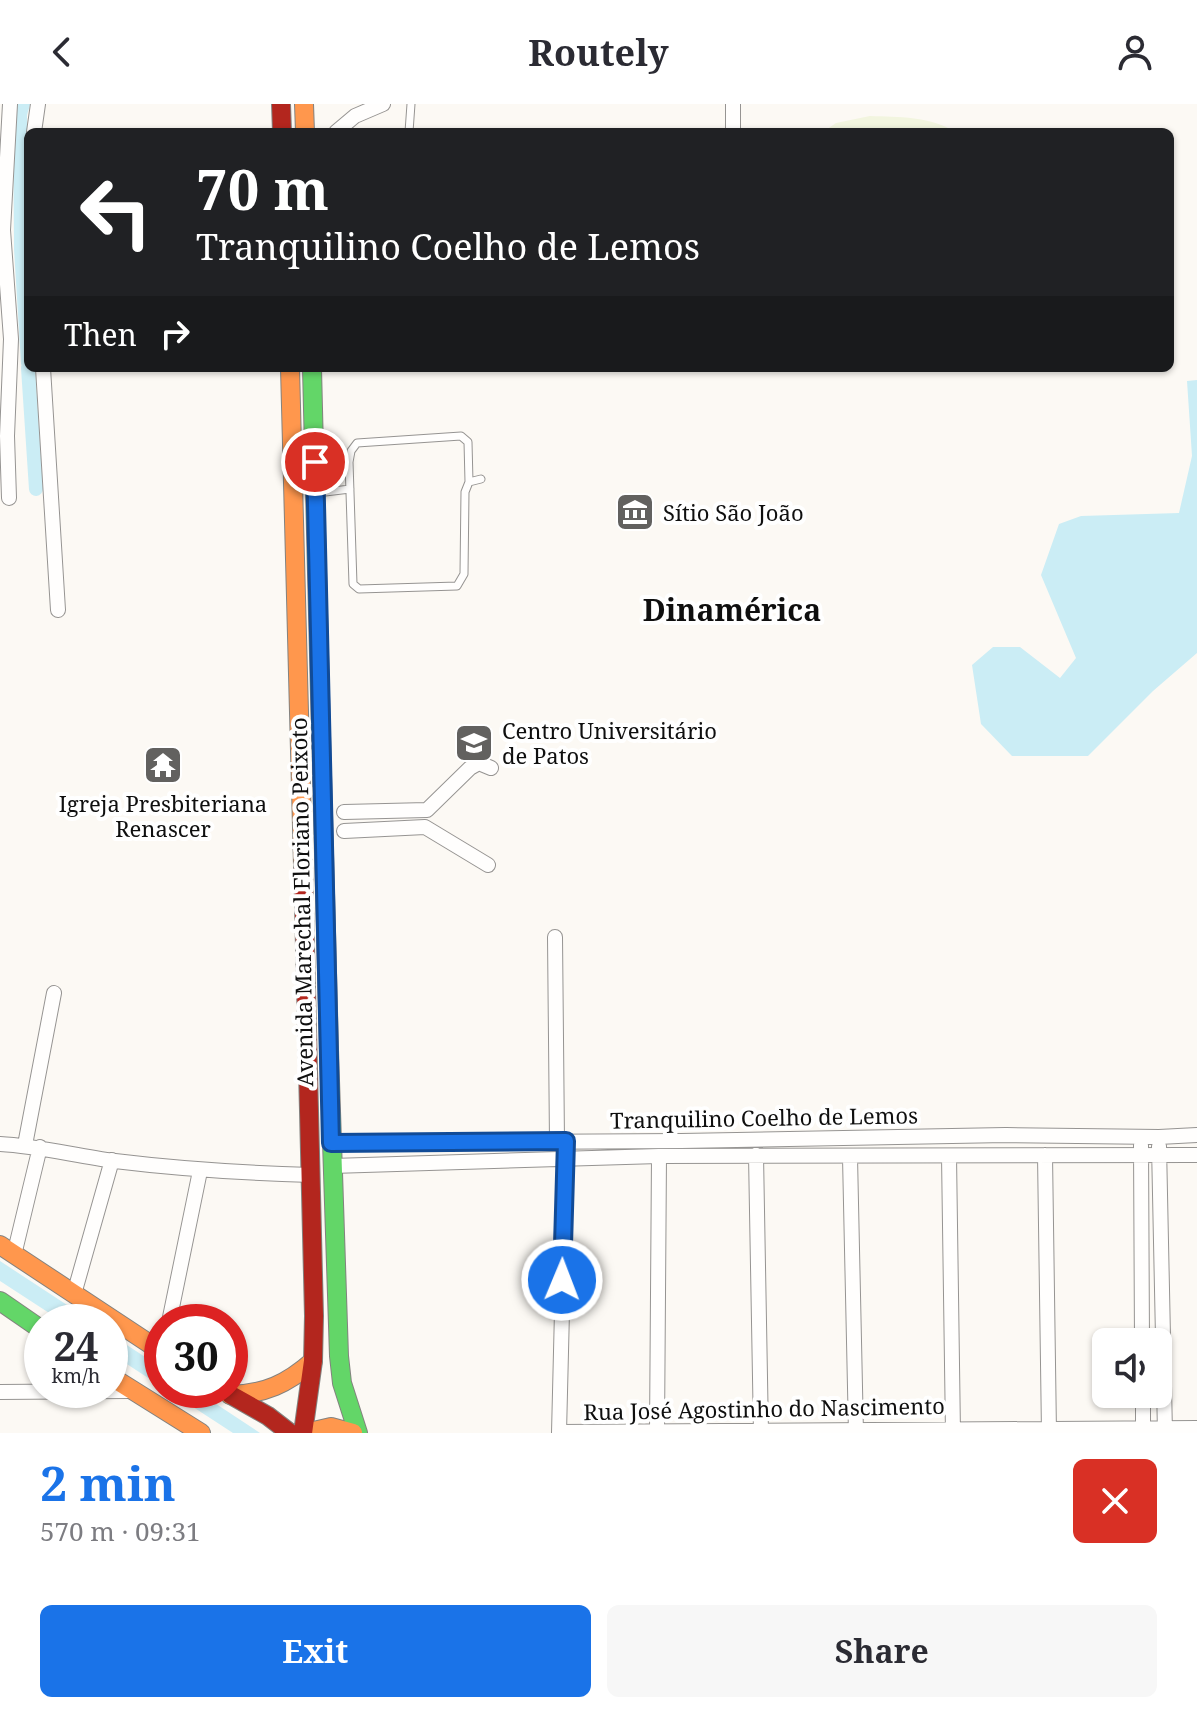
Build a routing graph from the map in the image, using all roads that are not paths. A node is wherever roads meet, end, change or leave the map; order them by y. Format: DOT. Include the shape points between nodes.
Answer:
graph roads {
  1 [pos="10,104"];
  2 [pos="38,104"];
  3 [pos="281,104"];
  4 [pos="304,104"];
  5 [pos="383,104"];
  6 [pos="411,104"];
  7 [pos="733,104"];
  8 [pos="35,128"];
  9 [pos="282,128"];
  10 [pos="305,128"];
  11 [pos="341,128"];
  12 [pos="409,128"];
  13 [pos="733,128"];
  14 [pos="43,372"];
  15 [pos="290,372"];
  16 [pos="312,372"];
  17 [pos="481,479"];
  18 [pos="469,482"];
  19 [pos="350,489"];
  20 [pos="315,494"];
  21 [pos="9,498"];
  22 [pos="58,610"];
  23 [pos="491,768"];
  24 [pos="344,812"];
  25 [pos="344,831"];
  26 [pos="488,865"];
  27 [pos="555,937"];
  28 [pos="54,993"];
  29 [pos="1197,1135"];
  30 [pos="1141,1137"];
  31 [pos="1159,1137"];
  32 [pos="561,1141"];
  33 [pos="331,1143"];
  34 [pos="0,1144"];
  35 [pos="32,1146"];
  36 [pos="681,1148"];
  37 [pos="756,1155"];
  38 [pos="1045,1155"];
  39 [pos="1140,1155"];
  40 [pos="1158,1155"];
  41 [pos="1197,1155"];
  42 [pos="659,1156"];
  43 [pos="949,1156"];
  44 [pos="850,1157"];
  45 [pos="565,1158"];
  46 [pos="112,1160"];
  47 [pos="332,1166"];
  48 [pos="200,1171"];
  49 [pos="311,1175"];
  50 [pos="7,1250"];
  51 [pos="74,1294"];
  52 [pos="0,1301"];
  53 [pos="173,1304"];
  54 [pos="24,1318"];
  55 [pos="1142,1328"];
  56 [pos="144,1340"];
  57 [pos="313,1361"];
  58 [pos="128,1388"];
  59 [pos="133,1391"];
  60 [pos="0,1392"];
  61 [pos="248,1395"];
  62 [pos="248,1405"];
  63 [pos="1143,1408"];
  64 [pos="1197,1428"];
  65 [pos="1049,1430"];
  66 [pos="953,1431"];
  67 [pos="1143,1431"];
  68 [pos="1165,1431"];
  69 [pos="657,1432"];
  70 [pos="761,1432"];
  71 [pos="856,1432"];
  72 [pos="201,1433"];
  73 [pos="290,1433"];
  74 [pos="304,1433"];
  75 [pos="356,1433"];
  76 [pos="559,1433"];
  1 -- 21 [label="street" via="3,230 11,339"];
  2 -- 8 [label="street"];
  3 -- 9 [label="main road"];
  4 -- 10 [label="main road"];
  5 -- 11 [label="street"];
  6 -- 12 [label="lane"];
  7 -- 13 [label="street"];
  14 -- 22 [label="street"];
  15 -- 49 [label="main road, Avenida Marechal Floriano Peixoto"];
  16 -- 20 [label="main road, Avenida Marechal Floriano Peixoto"];
  17 -- 18 [label="lane"];
  18 -- 19 [label="lane" via="468,442 461,436 357,443 349,462"];
  18 -- 19 [label="lane" via="464,574 457,586 359,589 353,584"];
  19 -- 20 [label="lane"];
  20 -- 33 [label="main road, Avenida Marechal Floriano Peixoto"];
  23 -- 24 [label="street" via="479,763 470,768 427,810"];
  25 -- 26 [label="street" via="425,827"];
  27 -- 32 [label="street, Rua José Agostinho do Nascimento"];
  28 -- 35 [label="street"];
  29 -- 31 [label="street, Tranquilino Coelho de Lemos"];
  30 -- 31 [label="street, Tranquilino Coelho de Lemos"];
  30 -- 36 [label="street, Tranquilino Coelho de Lemos" via="1006,1135"];
  30 -- 39 [label="street"];
  31 -- 40 [label="street"];
  32 -- 33 [label="street, Tranquilino Coelho de Lemos"];
  32 -- 36 [label="street, Tranquilino Coelho de Lemos"];
  32 -- 45 [label="street, Rua José Agostinho do Nascimento"];
  33 -- 47 [label="main road, Avenida Marechal Floriano Peixoto"];
  34 -- 35 [label="street"];
  35 -- 46 [label="street"];
  35 -- 50 [label="street"];
  36 -- 37 [label="street, Tranquilino Coelho de Lemos"];
  36 -- 42 [label="street, Tranquilino Coelho de Lemos"];
  37 -- 44 [label="street, Tranquilino Coelho de Lemos"];
  37 -- 70 [label="street"];
  38 -- 39 [label="street, Tranquilino Coelho de Lemos"];
  38 -- 43 [label="street, Tranquilino Coelho de Lemos"];
  38 -- 65 [label="street"];
  39 -- 40 [label="street, Tranquilino Coelho de Lemos"];
  39 -- 55 [label="street"];
  40 -- 41 [label="street, Tranquilino Coelho de Lemos"];
  40 -- 68 [label="street"];
  42 -- 45 [label="street, Tranquilino Coelho de Lemos"];
  42 -- 69 [label="street"];
  43 -- 44 [label="street, Tranquilino Coelho de Lemos"];
  43 -- 66 [label="street"];
  44 -- 71 [label="street"];
  45 -- 47 [label="street, Tranquilino Coelho de Lemos"];
  45 -- 76 [label="street, Rua José Agostinho do Nascimento"];
  46 -- 48 [label="street"];
  46 -- 51 [label="street"];
  47 -- 75 [label="main road, Avenida Marechal Floriano Peixoto" via="339,1356"];
  48 -- 49 [label="street"];
  48 -- 53 [label="street"];
  49 -- 57 [label="main road, Avenida Marechal Floriano Peixoto"];
  50 -- 51 [label="main road"];
  51 -- 56 [label="main road"];
  52 -- 54 [label="main road"];
  57 -- 61 [label="main road" via="289,1383"];
  57 -- 74 [label="main road, Avenida Marechal Floriano Peixoto"];
  58 -- 59 [label="main road"];
  59 -- 60 [label="street"];
  59 -- 72 [label="main road"];
  62 -- 73 [label="main road"];
  63 -- 67 [label="street"];
  64 -- 68 [label="street, Rua José Agostinho do Nascimento"];
  65 -- 66 [label="street, Rua José Agostinho do Nascimento"];
  65 -- 67 [label="street, Rua José Agostinho do Nascimento"];
  66 -- 71 [label="street, Rua José Agostinho do Nascimento"];
  67 -- 68 [label="street, Rua José Agostinho do Nascimento"];
  69 -- 70 [label="street, Rua José Agostinho do Nascimento"];
  69 -- 76 [label="street, Rua José Agostinho do Nascimento"];
  70 -- 71 [label="street, Rua José Agostinho do Nascimento"];
  74 -- 75 [label="main road" via="331,1427"];
}
